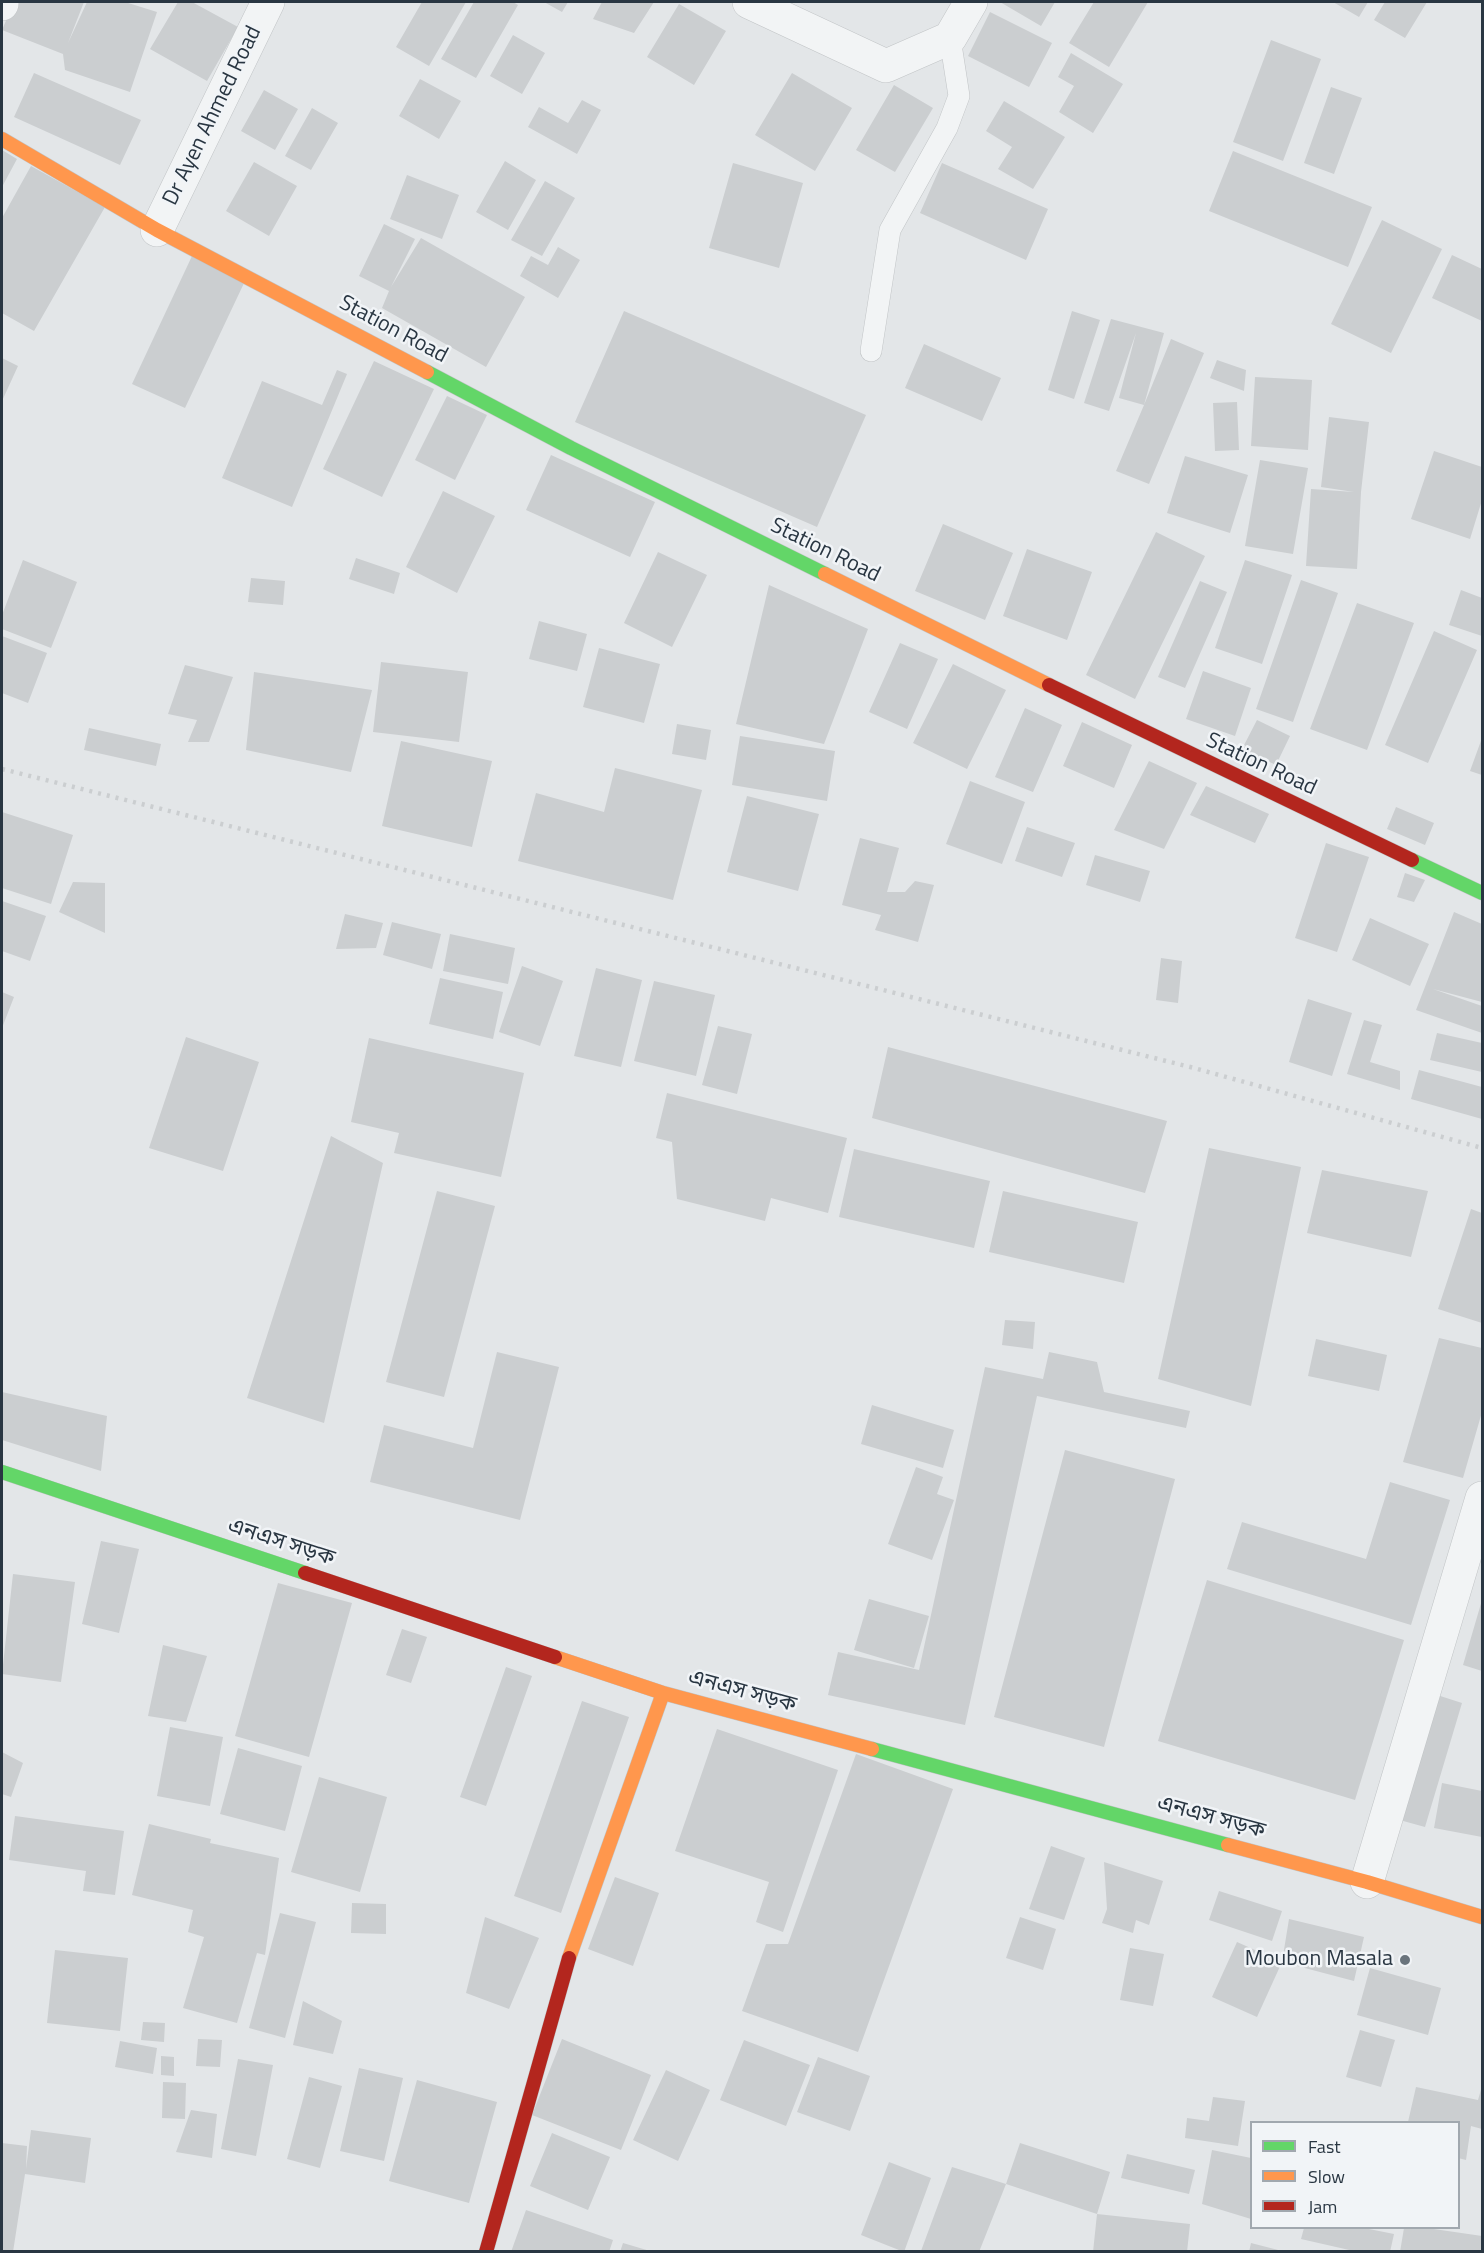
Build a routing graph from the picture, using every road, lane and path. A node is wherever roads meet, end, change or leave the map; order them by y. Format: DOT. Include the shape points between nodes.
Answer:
graph roads {
  1 [pos="268,2"];
  2 [pos="749,2"];
  3 [pos="970,2"];
  4 [pos="950,38"];
  5 [pos="2,139"];
  6 [pos="157,230"];
  7 [pos="870,351"];
  8 [pos="1482,893"];
  9 [pos="2,1472"];
  10 [pos="1482,1498"];
  11 [pos="663,1693"];
  12 [pos="1367,1882"];
  13 [pos="1482,1917"];
  14 [pos="486,2252"];
  1 -- 6 [label="street, Dr Ayen Ahmed Road"];
  2 -- 4 [label="street" via="886,66"];
  3 -- 4 [label="street"];
  4 -- 7 [label="lane" via="959,96 947,128 890,230"];
  5 -- 6 [label="street, Station Road"];
  6 -- 8 [label="street, Station Road" via="570,448 1139,730"];
  9 -- 11 [label="street, এনএস সড়ক"];
  10 -- 12 [label="street"];
  11 -- 12 [label="street, এনএস সড়ক"];
  11 -- 14 [label="street" via="570,1954"];
  12 -- 13 [label="street, এনএস সড়ক"];
}
